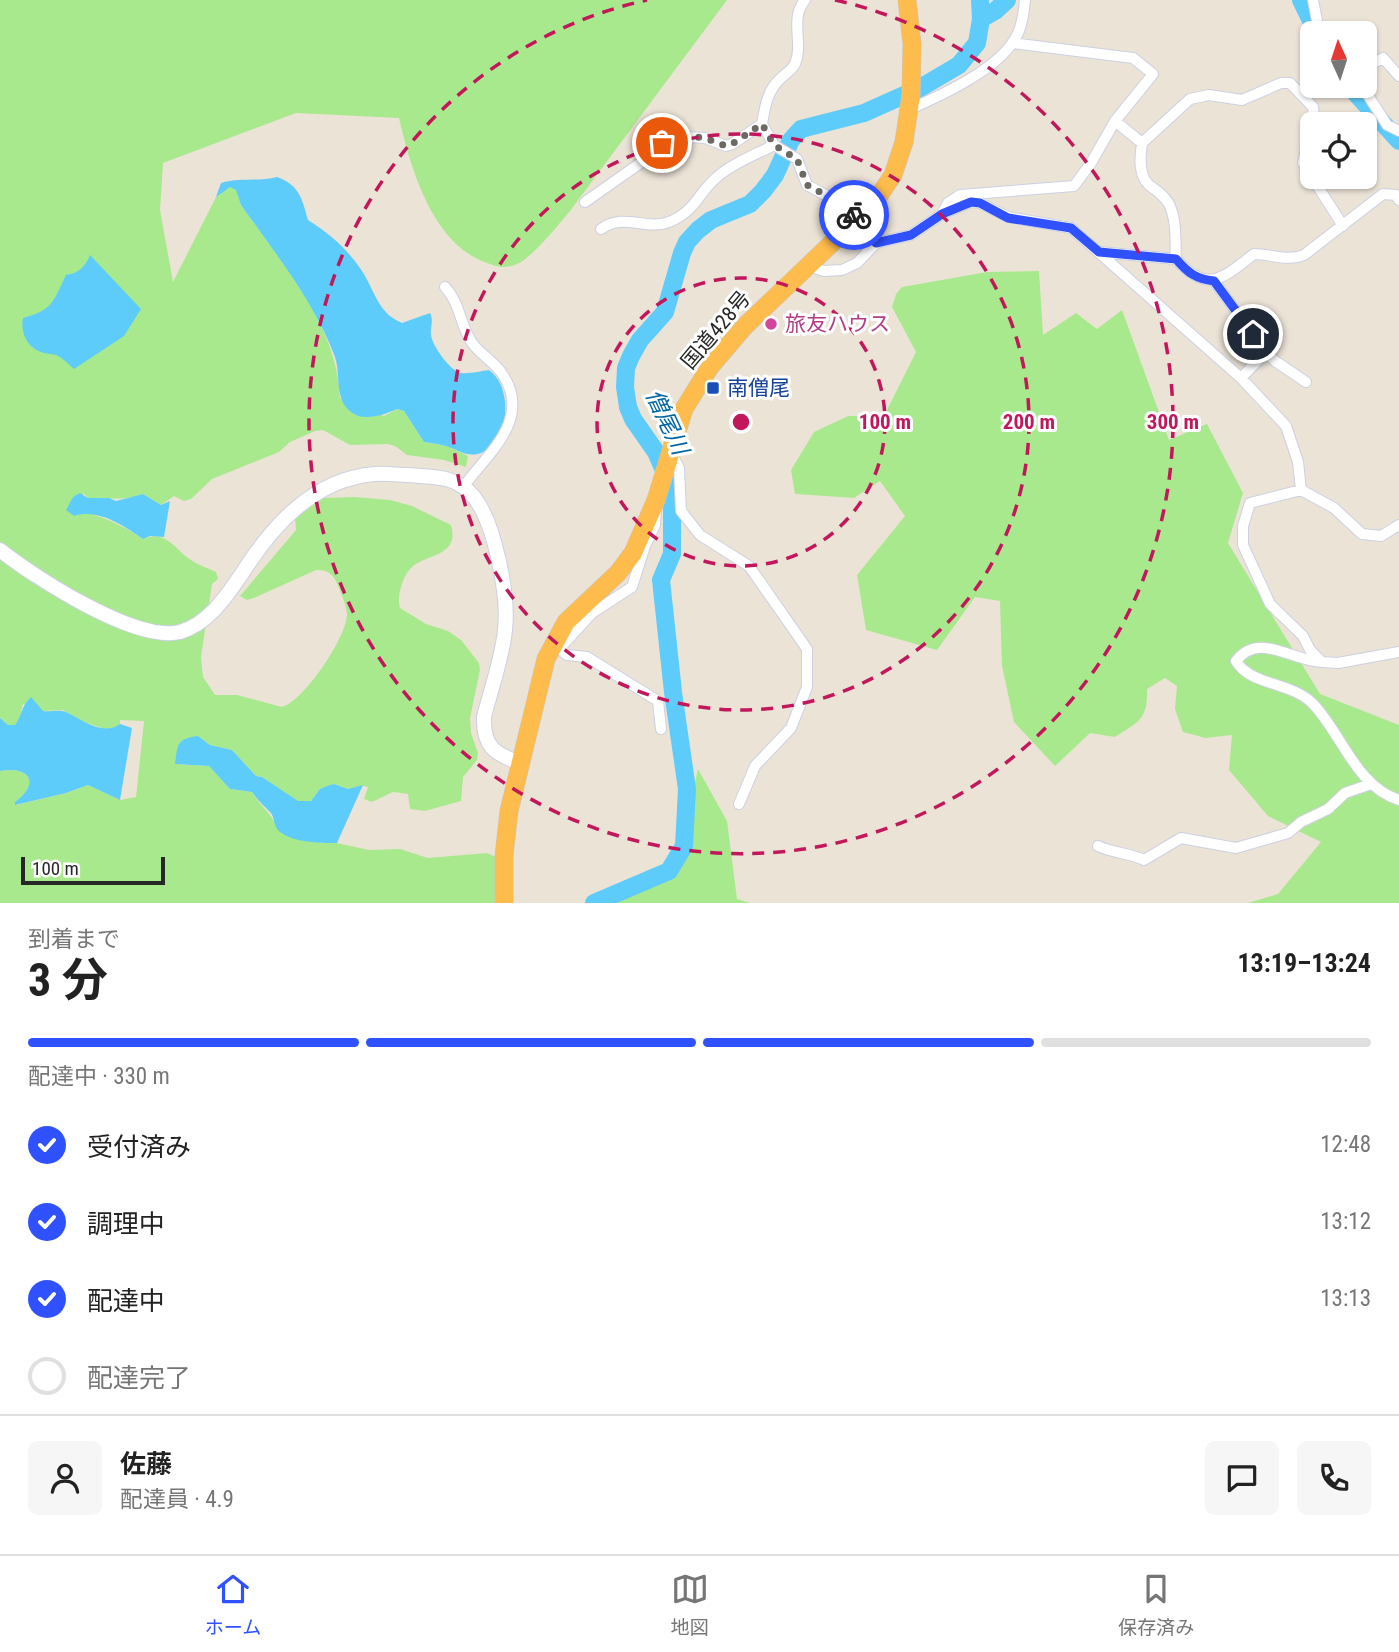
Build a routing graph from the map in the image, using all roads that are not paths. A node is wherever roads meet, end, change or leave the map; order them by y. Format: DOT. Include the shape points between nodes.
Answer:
graph roads {
  1 [pos="805,0"];
  2 [pos="907,0"];
  3 [pos="1024,0"];
  4 [pos="1313,0"];
  5 [pos="1317,21"];
  6 [pos="1012,43"];
  7 [pos="1377,61"];
  8 [pos="1399,76"];
  9 [pos="911,94"];
  10 [pos="1370,98"];
  11 [pos="1115,121"];
  12 [pos="762,124"];
  13 [pos="1399,131"];
  14 [pos="1142,143"];
  15 [pos="774,145"];
  16 [pos="1399,200"];
  17 [pos="585,202"];
  18 [pos="942,214"];
  19 [pos="858,219"];
  20 [pos="1343,226"];
  21 [pos="601,229"];
  22 [pos="876,243"];
  23 [pos="1099,252"];
  24 [pos="1176,259"];
  25 [pos="808,266"];
  26 [pos="1214,281"];
  27 [pos="445,287"];
  28 [pos="1266,352"];
  29 [pos="1241,378"];
  30 [pos="1306,382"];
  31 [pos="670,455"];
  32 [pos="464,486"];
  33 [pos="1301,490"];
  34 [pos="1399,525"];
  35 [pos="0,550"];
  36 [pos="556,647"];
  37 [pos="1399,652"];
  38 [pos="1322,662"];
  39 [pos="661,729"];
  40 [pos="520,763"];
  41 [pos="1371,784"];
  42 [pos="1399,800"];
  43 [pos="739,804"];
  44 [pos="1098,846"];
  45 [pos="504,903"];
  1 -- 12 [label="street" via="797,16 797,60 770,90"];
  2 -- 9 [label="highway, 国道428号"];
  3 -- 6 [label="street"];
  4 -- 5 [label="street"];
  6 -- 9 [label="street" via="982,70 940,96"];
  6 -- 11 [label="street" via="1133,58 1153,74"];
  7 -- 8 [label="street" via="1383,58"];
  9 -- 19 [label="highway, 国道428号" via="904,142 893,175"];
  10 -- 13 [label="street" via="1387,125"];
  11 -- 14 [label="street"];
  11 -- 18 [label="street" via="1074,186 960,195"];
  12 -- 15 [label="street"];
  12 -- 17 [label="street" via="726,146 686,136 662,143"];
  14 -- 20 [label="street" via="1189,99 1209,95 1242,100 1290,83 1313,107 1303,163"];
  14 -- 24 [label="street" via="1144,179 1170,206"];
  15 -- 19 [label="street" via="797,159 807,185"];
  15 -- 21 [label="street" via="719,175 693,207 671,221 657,225 619,220"];
  16 -- 20 [label="street" via="1396,195 1383,194"];
  18 -- 22 [label="street" via="911,235"];
  18 -- 23 [label="street" via="980,203 1008,218 1071,228"];
  19 -- 22 [label="street"];
  19 -- 25 [label="highway, 国道428号"];
  20 -- 26 [label="street" via="1296,259 1254,254"];
  22 -- 25 [label="street" via="857,263 842,270"];
  23 -- 24 [label="street"];
  23 -- 29 [label="street"];
  24 -- 26 [label="street" via="1188,273"];
  25 -- 31 [label="highway, 国道428号" via="710,367 684,409"];
  26 -- 28 [label="street"];
  27 -- 32 [label="street" via="474,345 504,375 510,388 511,418 506,433"];
  28 -- 29 [label="street"];
  28 -- 30 [label="street"];
  29 -- 33 [label="street" via="1286,426"];
  31 -- 36 [label="highway, 国道428号" via="633,553 566,622"];
  31 -- 43 [label="street" via="679,468 681,511 700,534 749,566 807,649 807,687 791,728 755,766"];
  32 -- 35 [label="street" via="446,478 376,474 343,480 313,494 262,542 211,613 180,632 161,633 130,625 44,581"];
  32 -- 40 [label="street" via="481,505 493,533 506,613 484,717 486,740 501,757"];
  33 -- 34 [label="street" via="1334,508 1362,534 1381,536"];
  33 -- 38 [label="street" via="1250,503 1242,545 1270,604"];
  36 -- 39 [label="street" via="567,655 587,657 658,701"];
  36 -- 40 [label="highway, 国道428号" via="540,680"];
  37 -- 38 [label="street"];
  38 -- 41 [label="street" via="1257,647 1244,651 1236,662 1246,674 1288,687 1313,703"];
  40 -- 45 [label="highway, 国道428号" via="506,834"];
  41 -- 42 [label="street"];
  41 -- 44 [label="street" via="1345,793 1288,833 1236,848 1181,838 1144,860"];
}
